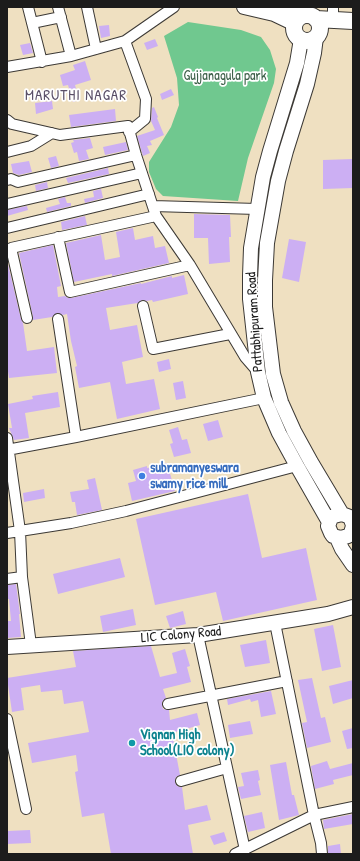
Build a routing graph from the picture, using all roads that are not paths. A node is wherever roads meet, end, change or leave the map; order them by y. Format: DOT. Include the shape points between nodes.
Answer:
graph roads {
  1 [pos="28,7"];
  2 [pos="87,7"];
  3 [pos="174,7"];
  4 [pos="244,7"];
  5 [pos="277,7"];
  6 [pos="59,12"];
  7 [pos="333,13"];
  8 [pos="353,21"];
  9 [pos="32,23"];
  10 [pos="309,27"];
  11 [pos="353,32"];
  12 [pos="125,42"];
  13 [pos="96,49"];
  14 [pos="71,56"];
  15 [pos="42,62"];
  16 [pos="7,67"];
  17 [pos="9,123"];
  18 [pos="129,132"];
  19 [pos="52,133"];
  20 [pos="7,152"];
  21 [pos="136,155"];
  22 [pos="142,173"];
  23 [pos="7,180"];
  24 [pos="149,194"];
  25 [pos="7,204"];
  26 [pos="257,210"];
  27 [pos="154,211"];
  28 [pos="7,228"];
  29 [pos="58,237"];
  30 [pos="190,266"];
  31 [pos="142,306"];
  32 [pos="27,318"];
  33 [pos="58,319"];
  34 [pos="230,334"];
  35 [pos="258,372"];
  36 [pos="264,398"];
  37 [pos="76,437"];
  38 [pos="7,438"];
  39 [pos="8,450"];
  40 [pos="297,466"];
  41 [pos="329,522"];
  42 [pos="351,523"];
  43 [pos="20,531"];
  44 [pos="7,532"];
  45 [pos="337,538"];
  46 [pos="353,565"];
  47 [pos="22,577"];
  48 [pos="7,579"];
  49 [pos="353,607"];
  50 [pos="275,623"];
  51 [pos="198,635"];
  52 [pos="31,645"];
  53 [pos="7,647"];
  54 [pos="287,682"];
  55 [pos="211,695"];
  56 [pos="168,704"];
  57 [pos="7,719"];
  58 [pos="227,768"];
  59 [pos="181,781"];
  60 [pos="353,807"];
  61 [pos="26,809"];
  62 [pos="314,815"];
  63 [pos="245,850"];
  64 [pos="235,854"];
  65 [pos="322,854"];
  1 -- 9 [label="street"];
  2 -- 13 [label="street"];
  3 -- 12 [label="street"];
  4 -- 10 [label="street" via="274,14"];
  5 -- 10 [label="street"];
  6 -- 9 [label="street"];
  6 -- 14 [label="street"];
  7 -- 8 [label="main road"];
  7 -- 10 [label="main road"];
  9 -- 15 [label="street"];
  10 -- 11 [label="main road"];
  10 -- 26 [label="street, Pattabhipuram Road" via="270,151"];
  10 -- 42 [label="street, Pattabhipuram Road" via="314,53 278,181 268,243 265,307 273,374 281,402 300,443"];
  12 -- 13 [label="street"];
  12 -- 18 [label="street" via="146,99 145,119"];
  13 -- 14 [label="street"];
  14 -- 15 [label="street"];
  15 -- 16 [label="street"];
  17 -- 19 [label="street"];
  18 -- 19 [label="street" via="128,126 60,135"];
  18 -- 21 [label="street"];
  19 -- 20 [label="street" via="30,146"];
  21 -- 22 [label="street"];
  21 -- 23 [label="street" via="18,182"];
  22 -- 24 [label="street"];
  22 -- 25 [label="street"];
  24 -- 27 [label="street"];
  24 -- 28 [label="street"];
  26 -- 27 [label="street"];
  26 -- 35 [label="street, Pattabhipuram Road" via="252,248 250,299"];
  27 -- 29 [label="street"];
  27 -- 30 [label="street"];
  29 -- 30 [label="street" via="70,292"];
  29 -- 32 [label="street" via="12,248"];
  30 -- 34 [label="street"];
  31 -- 34 [label="street" via="153,348"];
  33 -- 37 [label="street"];
  34 -- 35 [label="street"];
  35 -- 36 [label="street, Pattabhipuram Road"];
  36 -- 37 [label="street"];
  36 -- 40 [label="street, Pattabhipuram Road"];
  37 -- 39 [label="street"];
  38 -- 39 [label="street"];
  39 -- 43 [label="street"];
  40 -- 41 [label="street, Pattabhipuram Road"];
  40 -- 43 [label="street" via="126,511"];
  41 -- 42 [label="street" via="334,516"];
  41 -- 45 [label="street" via="329,530"];
  42 -- 45 [label="street" via="351,533 345,538"];
  43 -- 44 [label="street"];
  43 -- 47 [label="street"];
  45 -- 46 [label="street"];
  47 -- 48 [label="street"];
  47 -- 52 [label="street"];
  49 -- 50 [label="street, LIC Colony Road"];
  50 -- 51 [label="street, LIC Colony Road"];
  50 -- 54 [label="street"];
  51 -- 52 [label="street, LIC Colony Road"];
  51 -- 55 [label="street"];
  52 -- 53 [label="street, LIC Colony Road"];
  54 -- 55 [label="street"];
  54 -- 62 [label="street"];
  55 -- 56 [label="street"];
  55 -- 58 [label="street"];
  57 -- 61 [label="street"];
  58 -- 59 [label="street"];
  58 -- 63 [label="street"];
  60 -- 62 [label="street"];
  62 -- 63 [label="street"];
  62 -- 65 [label="street"];
  63 -- 64 [label="street"];
}
